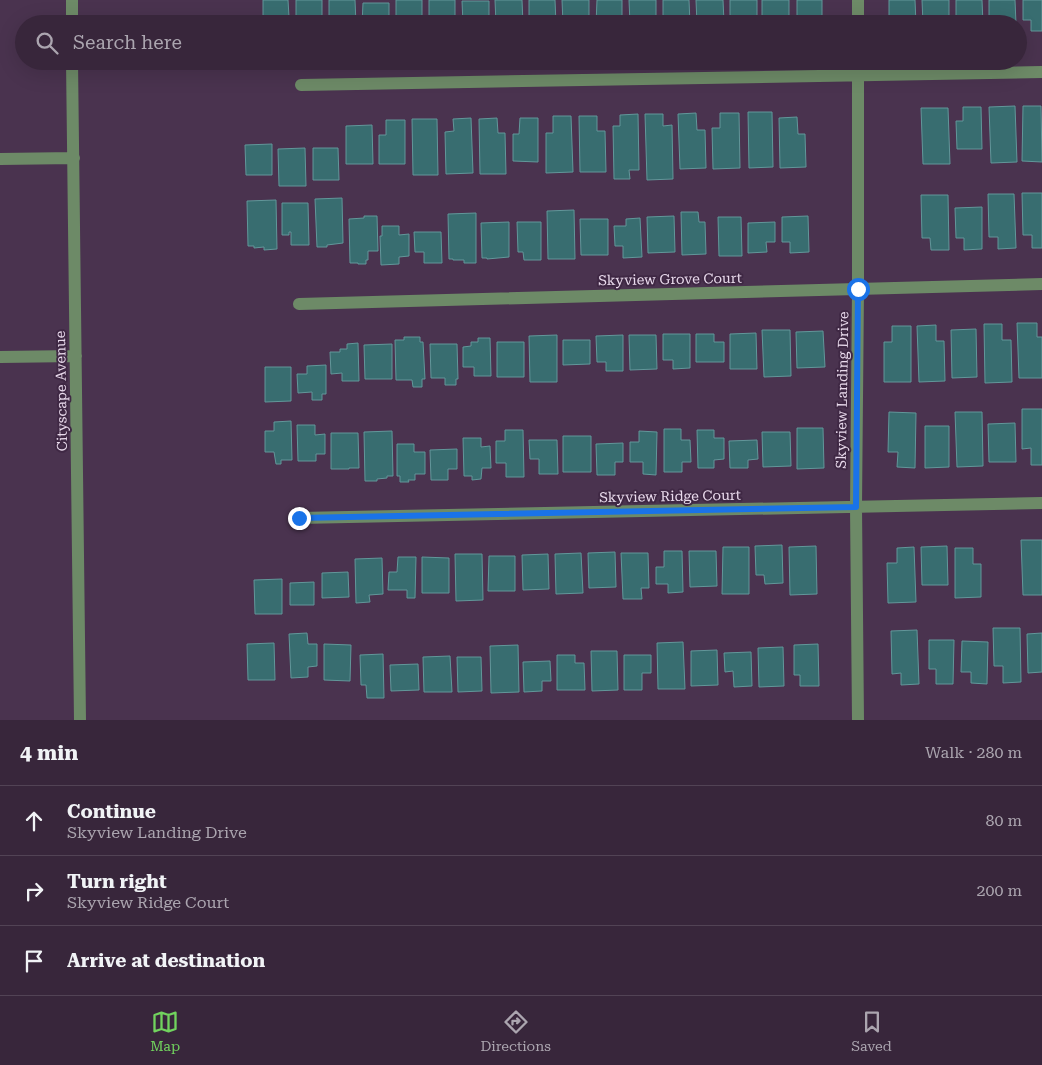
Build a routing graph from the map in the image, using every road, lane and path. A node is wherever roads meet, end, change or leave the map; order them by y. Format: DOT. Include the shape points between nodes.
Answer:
graph roads {
  1 [pos="72,0"];
  2 [pos="858,0"];
  3 [pos="72,15"];
  4 [pos="858,15"];
  5 [pos="72,70"];
  6 [pos="858,70"];
  7 [pos="1042,72"];
  8 [pos="858,75"];
  9 [pos="301,85"];
  10 [pos="74,158"];
  11 [pos="0,159"];
  12 [pos="1042,284"];
  13 [pos="858,289"];
  14 [pos="299,304"];
  15 [pos="76,356"];
  16 [pos="0,357"];
  17 [pos="1042,504"];
  18 [pos="856,507"];
  19 [pos="299,518"];
  20 [pos="80,720"];
  21 [pos="858,720"];
  1 -- 3 [label="street"];
  2 -- 4 [label="street"];
  5 -- 10 [label="street, Cityscape Avenue"];
  6 -- 8 [label="street, Skyview Landing Drive"];
  7 -- 8 [label="street"];
  8 -- 9 [label="street"];
  8 -- 13 [label="street, Skyview Landing Drive"];
  10 -- 11 [label="street"];
  10 -- 15 [label="street, Cityscape Avenue"];
  12 -- 13 [label="street, Skyview Grove Court"];
  13 -- 14 [label="street, Skyview Grove Court"];
  13 -- 18 [label="street, Skyview Landing Drive"];
  15 -- 16 [label="street"];
  15 -- 20 [label="street, Cityscape Avenue"];
  17 -- 18 [label="street, Skyview Ridge Court"];
  18 -- 19 [label="street, Skyview Ridge Court"];
  18 -- 21 [label="street, Skyview Landing Drive"];
}
